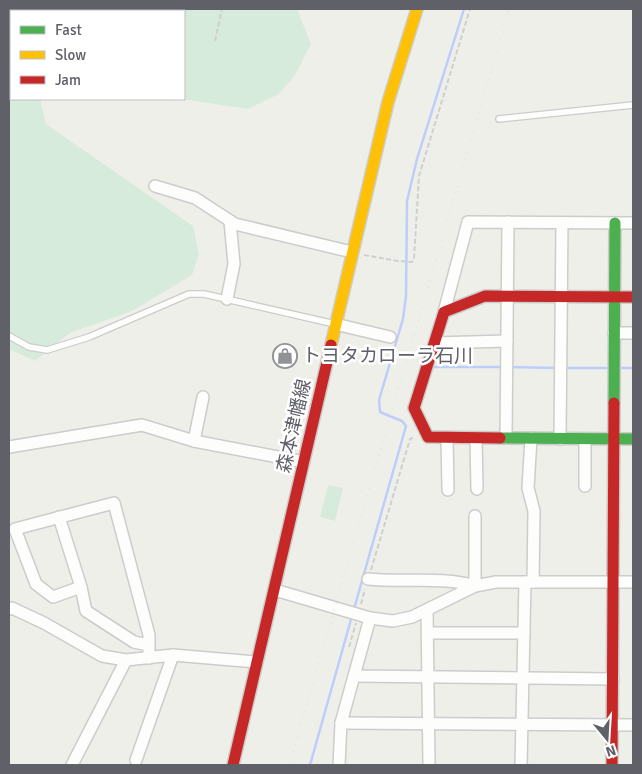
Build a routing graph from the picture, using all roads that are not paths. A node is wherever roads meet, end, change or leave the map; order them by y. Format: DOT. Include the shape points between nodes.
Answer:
graph roads {
  1 [pos="417,9"];
  2 [pos="633,105"];
  3 [pos="499,119"];
  4 [pos="155,186"];
  5 [pos="230,221"];
  6 [pos="508,222"];
  7 [pos="562,223"];
  8 [pos="615,223"];
  9 [pos="633,223"];
  10 [pos="352,252"];
  11 [pos="507,296"];
  12 [pos="561,297"];
  13 [pos="615,297"];
  14 [pos="633,297"];
  15 [pos="227,299"];
  16 [pos="444,312"];
  17 [pos="335,324"];
  18 [pos="614,333"];
  19 [pos="633,333"];
  20 [pos="9,336"];
  21 [pos="390,336"];
  22 [pos="506,341"];
  23 [pos="435,343"];
  24 [pos="202,397"];
  25 [pos="447,438"];
  26 [pos="476,438"];
  27 [pos="506,438"];
  28 [pos="531,438"];
  29 [pos="560,438"];
  30 [pos="586,439"];
  31 [pos="615,439"];
  32 [pos="633,439"];
  33 [pos="194,441"];
  34 [pos="9,447"];
  35 [pos="304,462"];
  36 [pos="585,486"];
  37 [pos="477,488"];
  38 [pos="448,490"];
  39 [pos="475,516"];
  40 [pos="59,517"];
  41 [pos="368,579"];
  42 [pos="529,582"];
  43 [pos="615,582"];
  44 [pos="633,582"];
  45 [pos="475,586"];
  46 [pos="81,588"];
  47 [pos="275,590"];
  48 [pos="10,606"];
  49 [pos="427,610"];
  50 [pos="370,618"];
  51 [pos="428,633"];
  52 [pos="524,633"];
  53 [pos="148,645"];
  54 [pos="173,655"];
  55 [pos="149,658"];
  56 [pos="126,660"];
  57 [pos="257,662"];
  58 [pos="354,676"];
  59 [pos="428,677"];
  60 [pos="523,678"];
  61 [pos="613,679"];
  62 [pos="341,723"];
  63 [pos="428,724"];
  64 [pos="522,724"];
  65 [pos="613,725"];
  66 [pos="633,725"];
  67 [pos="136,760"];
  68 [pos="72,765"];
  69 [pos="233,765"];
  70 [pos="339,765"];
  71 [pos="429,765"];
  72 [pos="521,765"];
  73 [pos="612,765"];
  1 -- 10 [label="street, 森本津幡線" via="388,102"];
  2 -- 3 [label="lane"];
  4 -- 5 [label="street" via="195,198"];
  5 -- 10 [label="street"];
  5 -- 15 [label="street" via="234,264"];
  6 -- 7 [label="street"];
  6 -- 11 [label="street"];
  6 -- 16 [label="street" via="468,222"];
  7 -- 8 [label="street"];
  7 -- 12 [label="street"];
  8 -- 9 [label="street"];
  8 -- 13 [label="street"];
  10 -- 17 [label="street, 森本津幡線"];
  11 -- 12 [label="street"];
  11 -- 16 [label="street" via="485,296"];
  11 -- 22 [label="street"];
  12 -- 13 [label="street"];
  12 -- 29 [label="street"];
  13 -- 14 [label="street"];
  13 -- 18 [label="street"];
  15 -- 17 [label="lane"];
  15 -- 20 [label="lane" via="189,294 89,337 47,350 29,347"];
  16 -- 23 [label="street"];
  17 -- 21 [label="street"];
  17 -- 35 [label="street, 森本津幡線"];
  18 -- 19 [label="street"];
  18 -- 31 [label="street"];
  22 -- 23 [label="street"];
  22 -- 27 [label="street"];
  23 -- 25 [label="street" via="414,408 428,437"];
  24 -- 33 [label="street"];
  25 -- 26 [label="street"];
  25 -- 38 [label="street"];
  26 -- 27 [label="street"];
  26 -- 37 [label="street"];
  27 -- 28 [label="street"];
  28 -- 29 [label="street"];
  28 -- 42 [label="street" via="528,488 534,511"];
  29 -- 30 [label="street"];
  30 -- 31 [label="street"];
  30 -- 36 [label="street"];
  31 -- 32 [label="street"];
  31 -- 43 [label="street"];
  33 -- 34 [label="street" via="142,425"];
  33 -- 35 [label="street"];
  35 -- 47 [label="street, 森本津幡線"];
  39 -- 45 [label="street"];
  40 -- 46 [label="street"];
  40 -- 46 [label="street" via="15,529 36,584 53,597"];
  40 -- 53 [label="street" via="114,503 149,634"];
  41 -- 45 [label="street" via="461,582"];
  42 -- 43 [label="street"];
  42 -- 45 [label="street"];
  42 -- 52 [label="street"];
  43 -- 44 [label="street"];
  43 -- 61 [label="street"];
  45 -- 49 [label="street"];
  46 -- 53 [label="street" via="86,611 134,642"];
  47 -- 50 [label="street"];
  47 -- 57 [label="street, 森本津幡線"];
  48 -- 56 [label="street" via="102,656"];
  49 -- 50 [label="street" via="394,621"];
  49 -- 51 [label="street"];
  50 -- 58 [label="street"];
  51 -- 52 [label="street"];
  51 -- 59 [label="street"];
  52 -- 60 [label="street"];
  53 -- 55 [label="street"];
  54 -- 55 [label="street"];
  54 -- 57 [label="street"];
  54 -- 67 [label="street"];
  55 -- 56 [label="street"];
  56 -- 68 [label="street"];
  57 -- 69 [label="street, 森本津幡線"];
  58 -- 59 [label="street"];
  58 -- 62 [label="street"];
  59 -- 60 [label="street"];
  59 -- 63 [label="street"];
  60 -- 61 [label="street"];
  60 -- 64 [label="street"];
  61 -- 65 [label="street"];
  62 -- 63 [label="street"];
  62 -- 70 [label="street"];
  63 -- 64 [label="street"];
  63 -- 71 [label="street"];
  64 -- 65 [label="street"];
  64 -- 72 [label="street"];
  65 -- 66 [label="street"];
  65 -- 73 [label="street"];
}
